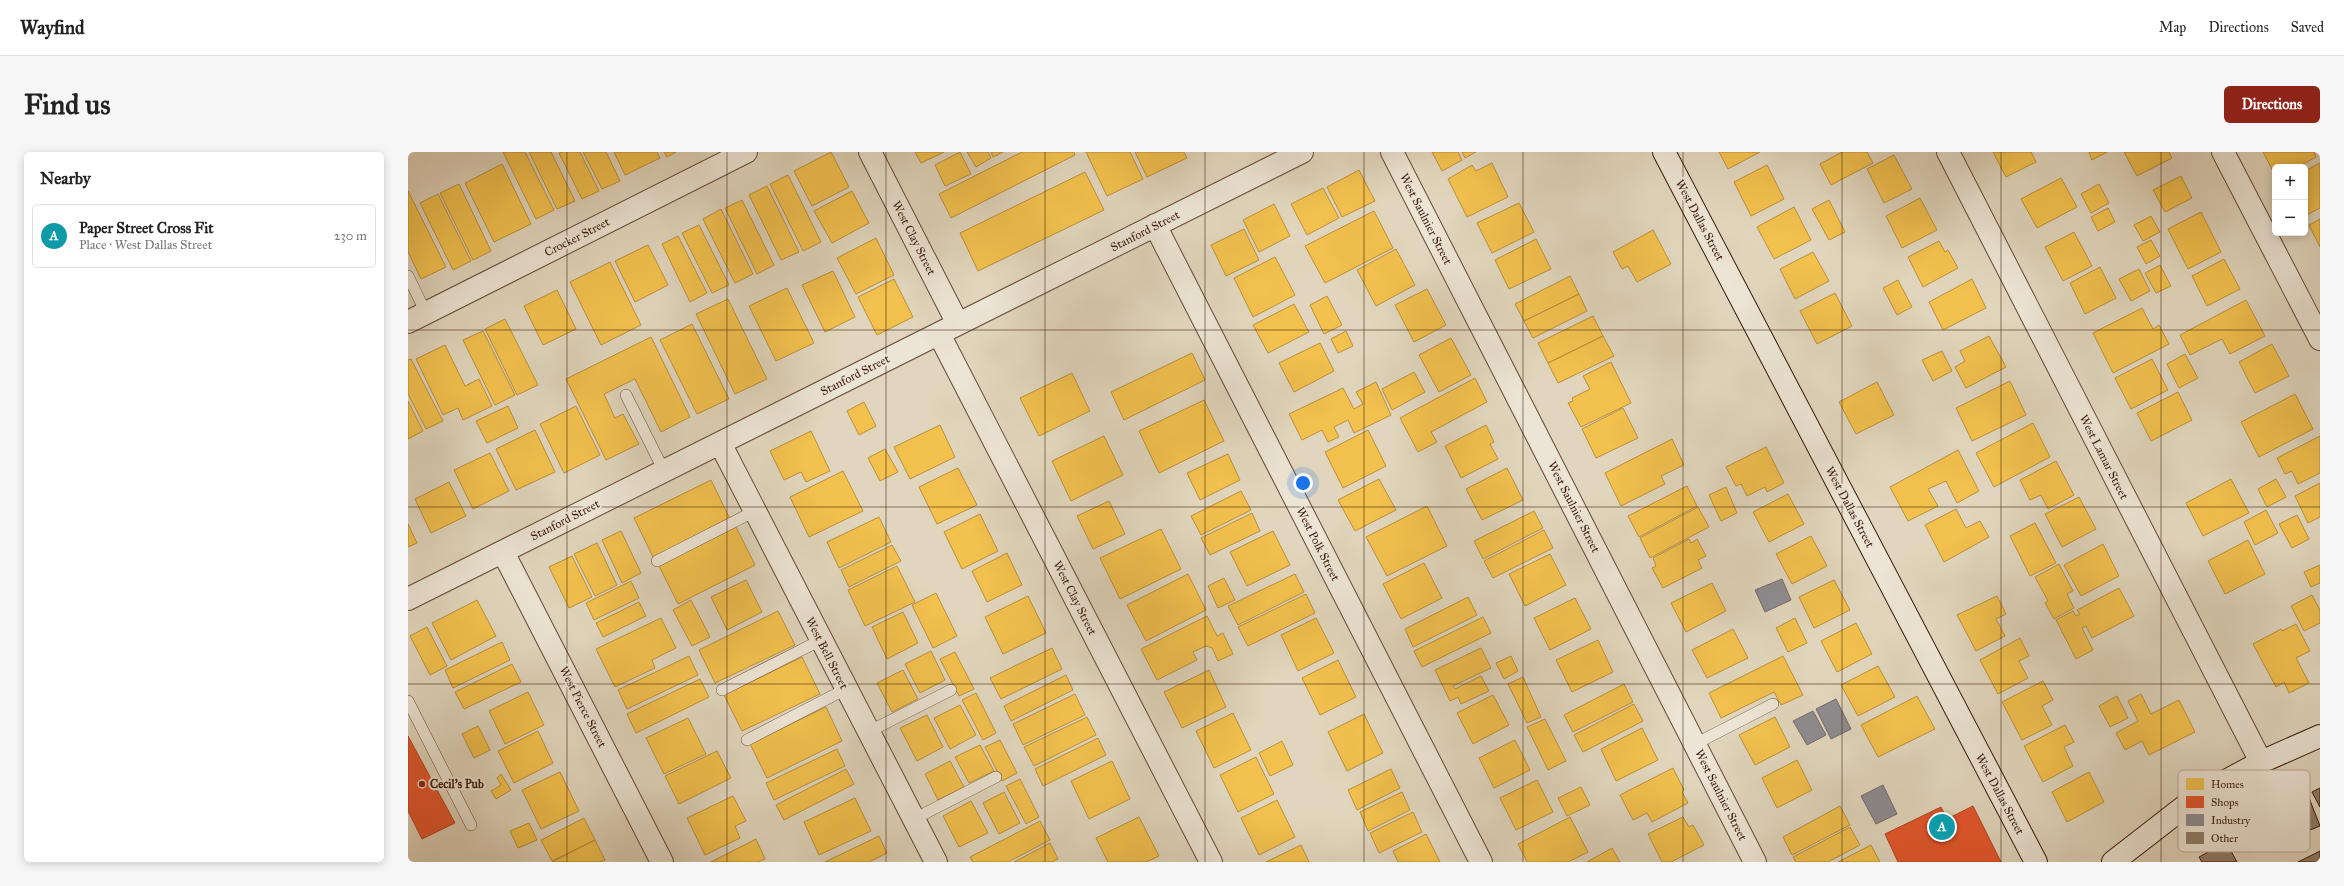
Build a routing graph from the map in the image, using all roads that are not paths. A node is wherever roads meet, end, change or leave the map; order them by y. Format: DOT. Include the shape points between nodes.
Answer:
graph roads {
  1 [pos="746,152"];
  2 [pos="870,152"];
  3 [pos="1302,152"];
  4 [pos="1392,152"];
  5 [pos="1664,152"];
  6 [pos="1948,152"];
  7 [pos="2222,152"];
  8 [pos="1155,226"];
  9 [pos="408,276"];
  10 [pos="417,317"];
  11 [pos="949,329"];
  12 [pos="2320,339"];
  13 [pos="626,395"];
  14 [pos="720,443"];
  15 [pos="664,471"];
  16 [pos="755,511"];
  17 [pos="503,552"];
  18 [pos="657,561"];
  19 [pos="408,599"];
  20 [pos="821,640"];
  21 [pos="846,689"];
  22 [pos="722,690"];
  23 [pos="951,690"];
  24 [pos="408,700"];
  25 [pos="1773,704"];
  26 [pos="868,732"];
  27 [pos="2320,736"];
  28 [pos="747,740"];
  29 [pos="1695,744"];
  30 [pos="2261,762"];
  31 [pos="2246,770"];
  32 [pos="996,777"];
  33 [pos="2178,812"];
  34 [pos="914,819"];
  35 [pos="470,825"];
  36 [pos="662,862"];
  37 [pos="936,862"];
  38 [pos="1211,862"];
  39 [pos="1481,862"];
  40 [pos="1755,862"];
  41 [pos="2036,862"];
  42 [pos="2113,862"];
  1 -- 10 [label="street, Crocker Street"];
  2 -- 11 [label="street, West Clay Street"];
  3 -- 8 [label="street, Stanford Street"];
  4 -- 29 [label="street, West Saulnier Street"];
  5 -- 41 [label="street, West Dallas Street"];
  6 -- 30 [label="street, West Lamar Street"];
  7 -- 12 [label="street"];
  8 -- 11 [label="street, Stanford Street"];
  8 -- 39 [label="street, West Polk Street"];
  9 -- 10 [label="lane"];
  11 -- 14 [label="street, Stanford Street"];
  11 -- 38 [label="street, West Clay Street"];
  13 -- 15 [label="lane"];
  14 -- 15 [label="street, Stanford Street"];
  14 -- 16 [label="street, West Bell Street"];
  15 -- 17 [label="street, Stanford Street"];
  16 -- 18 [label="lane"];
  16 -- 20 [label="street, West Bell Street"];
  17 -- 19 [label="street, Stanford Street"];
  17 -- 36 [label="street, West Pierce Street"];
  20 -- 21 [label="street, West Bell Street"];
  20 -- 22 [label="lane"];
  21 -- 26 [label="street, West Bell Street"];
  21 -- 28 [label="lane"];
  23 -- 26 [label="lane"];
  24 -- 35 [label="lane"];
  25 -- 29 [label="lane"];
  26 -- 34 [label="street, West Bell Street"];
  27 -- 30 [label="street"];
  29 -- 40 [label="street, West Saulnier Street"];
  30 -- 31 [label="street"];
  32 -- 34 [label="lane"];
  33 -- 42 [label="street"];
  34 -- 37 [label="street, West Bell Street"];
}
